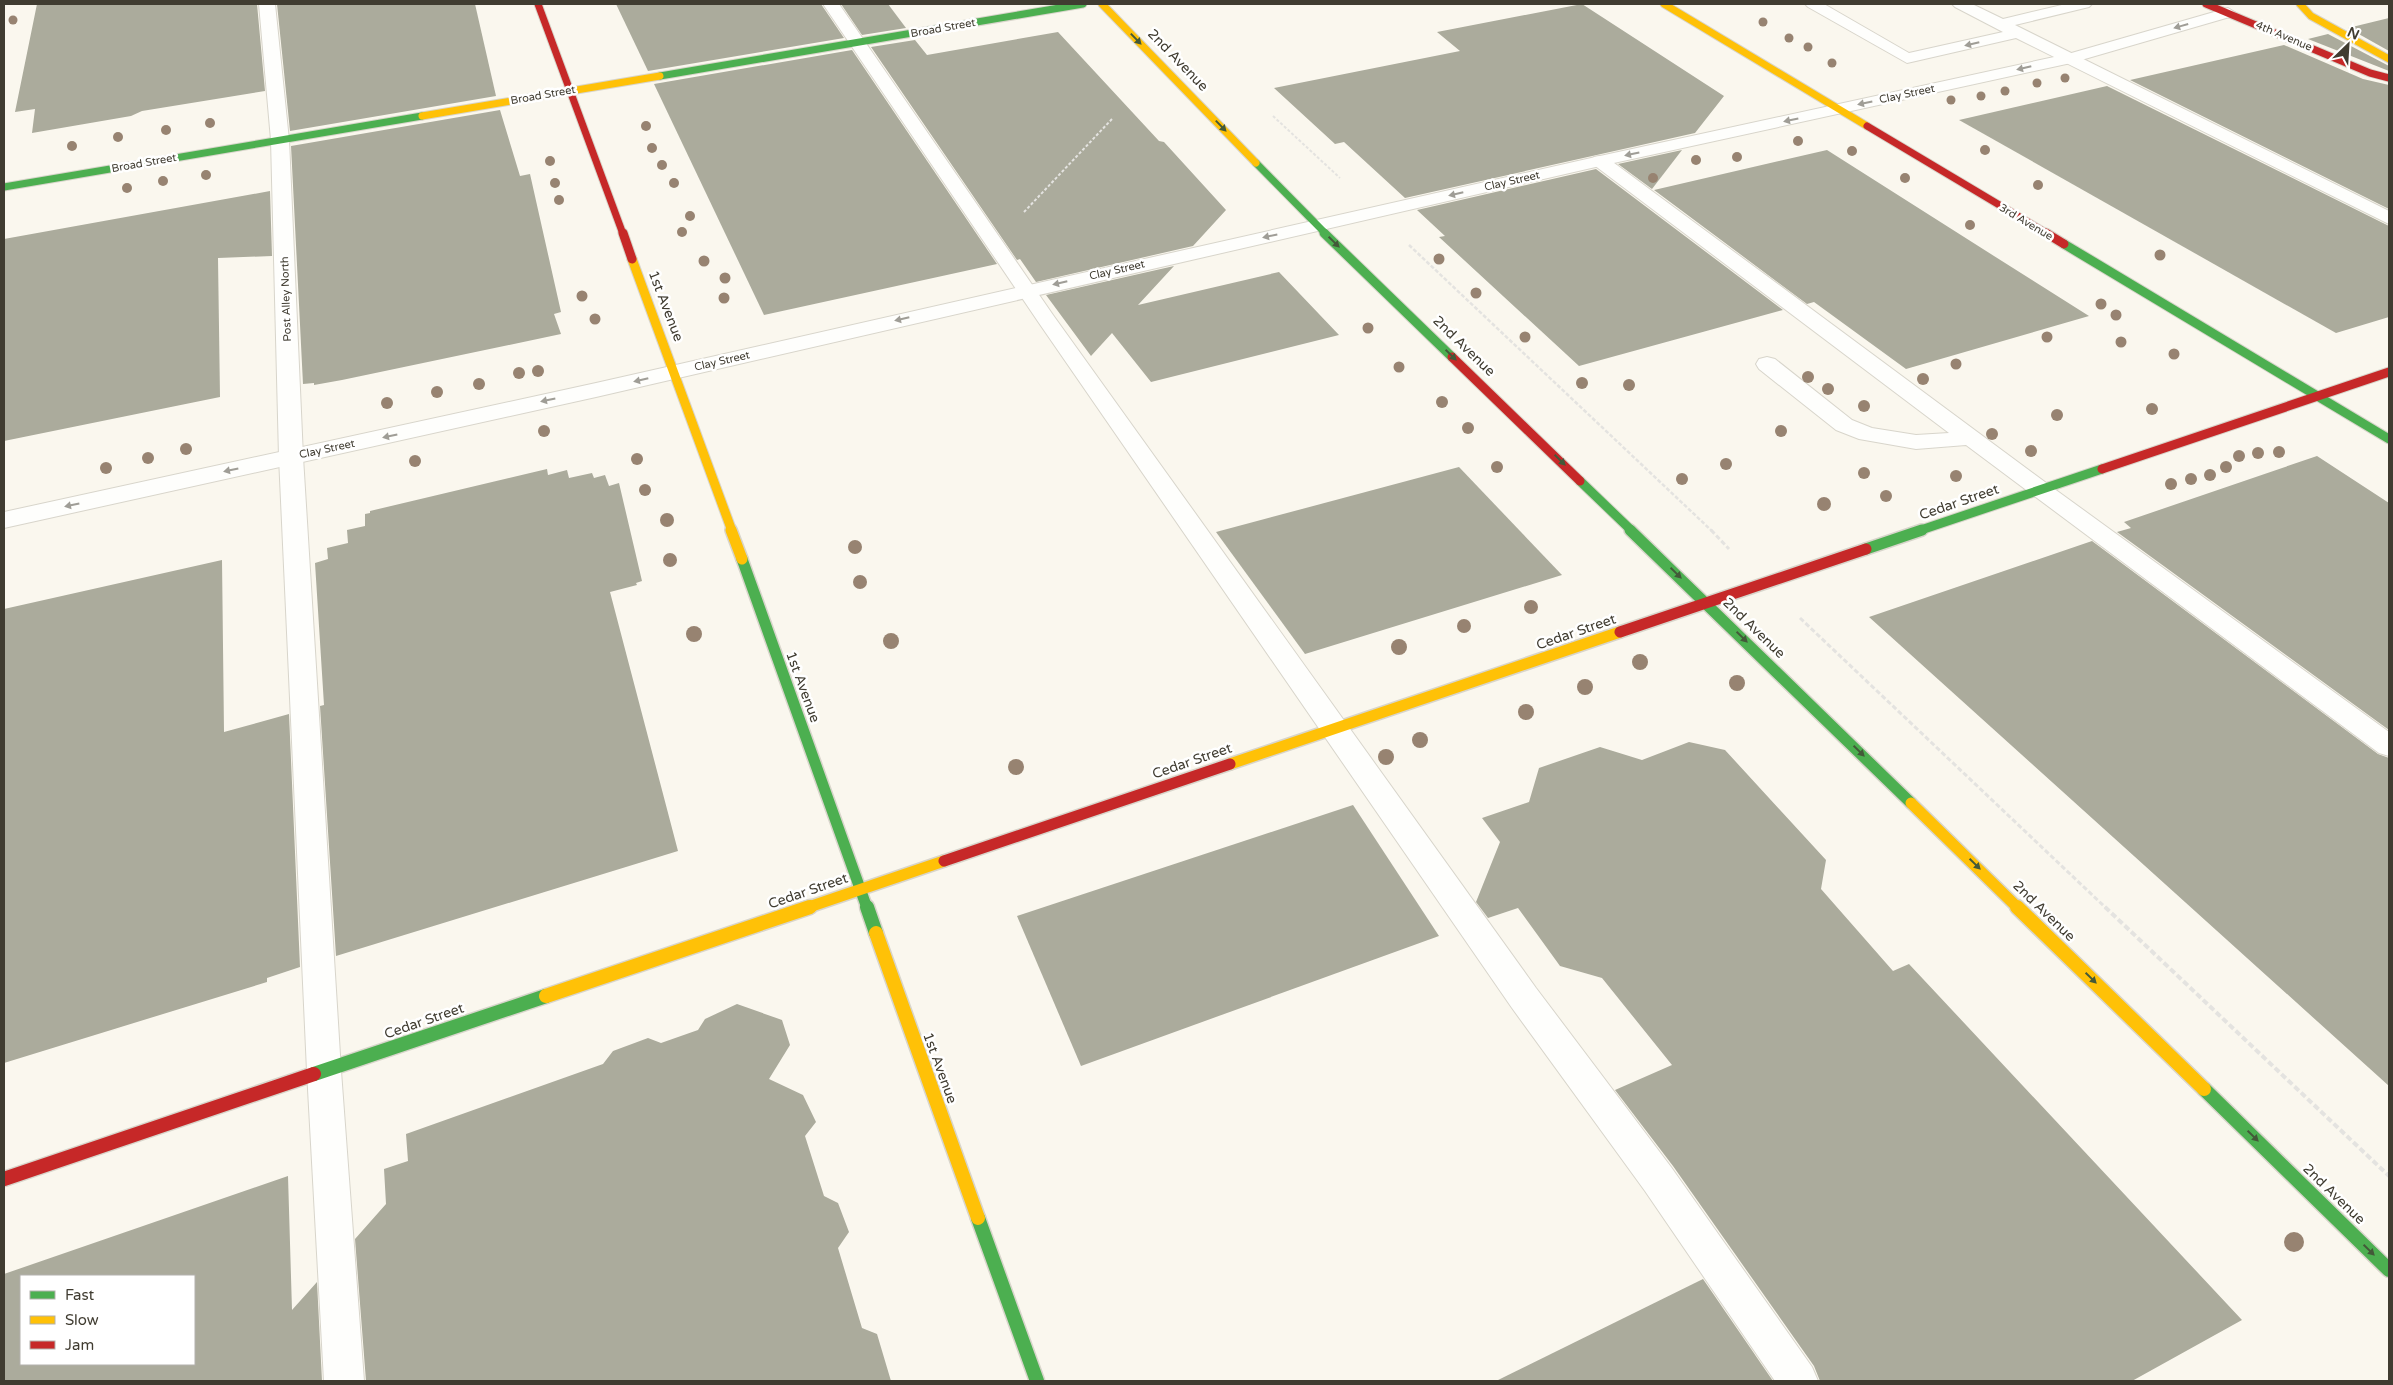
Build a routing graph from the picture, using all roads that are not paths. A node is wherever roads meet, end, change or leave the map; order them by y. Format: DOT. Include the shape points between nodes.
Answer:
graph roads {
  1 [pos="267,4"];
  2 [pos="538,4"];
  3 [pos="831,4"];
  4 [pos="1083,4"];
  5 [pos="1102,4"];
  6 [pos="1664,4"];
  7 [pos="1813,4"];
  8 [pos="1960,4"];
  9 [pos="2084,4"];
  10 [pos="2206,4"];
  11 [pos="2300,4"];
  12 [pos="2228,13"];
  13 [pos="2002,24"];
  14 [pos="2019,33"];
  15 [pos="857,42"];
  16 [pos="2070,58"];
  17 [pos="2389,60"];
  18 [pos="2389,78"];
  19 [pos="570,91"];
  20 [pos="1838,109"];
  21 [pos="280,140"];
  22 [pos="1600,161"];
  23 [pos="4,187"];
  24 [pos="2389,218"];
  25 [pos="1317,226"];
  26 [pos="1026,290"];
  27 [pos="1767,364"];
  28 [pos="674,372"];
  29 [pos="2389,372"];
  30 [pos="2317,396"];
  31 [pos="1971,438"];
  32 [pos="2389,439"];
  33 [pos="291,457"];
  34 [pos="2041,490"];
  35 [pos="4,520"];
  36 [pos="1708,603"];
  37 [pos="1334,729"];
  38 [pos="2389,746"];
  39 [pos="860,890"];
  40 [pos="324,1070"];
  41 [pos="4,1179"];
  42 [pos="2389,1270"];
  43 [pos="344,1381"];
  44 [pos="1037,1381"];
  45 [pos="1798,1381"];
  1 -- 21 [label="street, Post Alley North"];
  2 -- 19 [label="main road, 1st Avenue"];
  3 -- 15 [label="street"];
  4 -- 15 [label="main road, Broad Street"];
  5 -- 25 [label="main road, 2nd Avenue, one-way"];
  6 -- 20 [label="main road, 3rd Avenue"];
  14 -- 7 [label="street, one-way" via="1908,58"];
  8 -- 13 [label="street"];
  9 -- 13 [label="street"];
  10 -- 12 [label="main road, 4th Avenue"];
  11 -- 17 [label="main road" via="2311,16"];
  12 -- 16 [label="street, Clay Street, one-way"];
  12 -- 18 [label="main road, 4th Avenue"];
  13 -- 14 [label="street"];
  14 -- 16 [label="street"];
  15 -- 19 [label="main road, Broad Street"];
  15 -- 26 [label="street"];
  16 -- 20 [label="street, Clay Street, one-way"];
  16 -- 24 [label="street"];
  19 -- 21 [label="main road, Broad Street"];
  19 -- 28 [label="main road, 1st Avenue"];
  20 -- 22 [label="street, Clay Street, one-way"];
  20 -- 30 [label="main road, 3rd Avenue"];
  21 -- 23 [label="main road, Broad Street"];
  21 -- 33 [label="street, Post Alley North"];
  22 -- 25 [label="street, Clay Street, one-way"];
  22 -- 31 [label="street"];
  25 -- 26 [label="street, Clay Street, one-way"];
  25 -- 36 [label="main road, 2nd Avenue, one-way"];
  26 -- 28 [label="street, Clay Street, one-way"];
  26 -- 37 [label="street"];
  27 -- 31 [label="street" via="1844,424 1867,434 1916,442"];
  28 -- 33 [label="street, Clay Street, one-way"];
  28 -- 39 [label="main road, 1st Avenue"];
  29 -- 30 [label="main road, Cedar Street"];
  30 -- 32 [label="main road, 3rd Avenue"];
  30 -- 34 [label="main road, Cedar Street"];
  31 -- 34 [label="street"];
  33 -- 35 [label="street, Clay Street, one-way"];
  33 -- 40 [label="street, Post Alley North"];
  34 -- 36 [label="main road, Cedar Street"];
  34 -- 38 [label="street"];
  36 -- 37 [label="main road, Cedar Street"];
  36 -- 42 [label="main road, 2nd Avenue, one-way"];
  37 -- 39 [label="main road, Cedar Street"];
  37 -- 45 [label="street" via="1524,998 1658,1179"];
  39 -- 40 [label="main road, Cedar Street"];
  39 -- 44 [label="main road, 1st Avenue"];
  40 -- 41 [label="main road, Cedar Street"];
  40 -- 43 [label="street, Post Alley North"];
}
